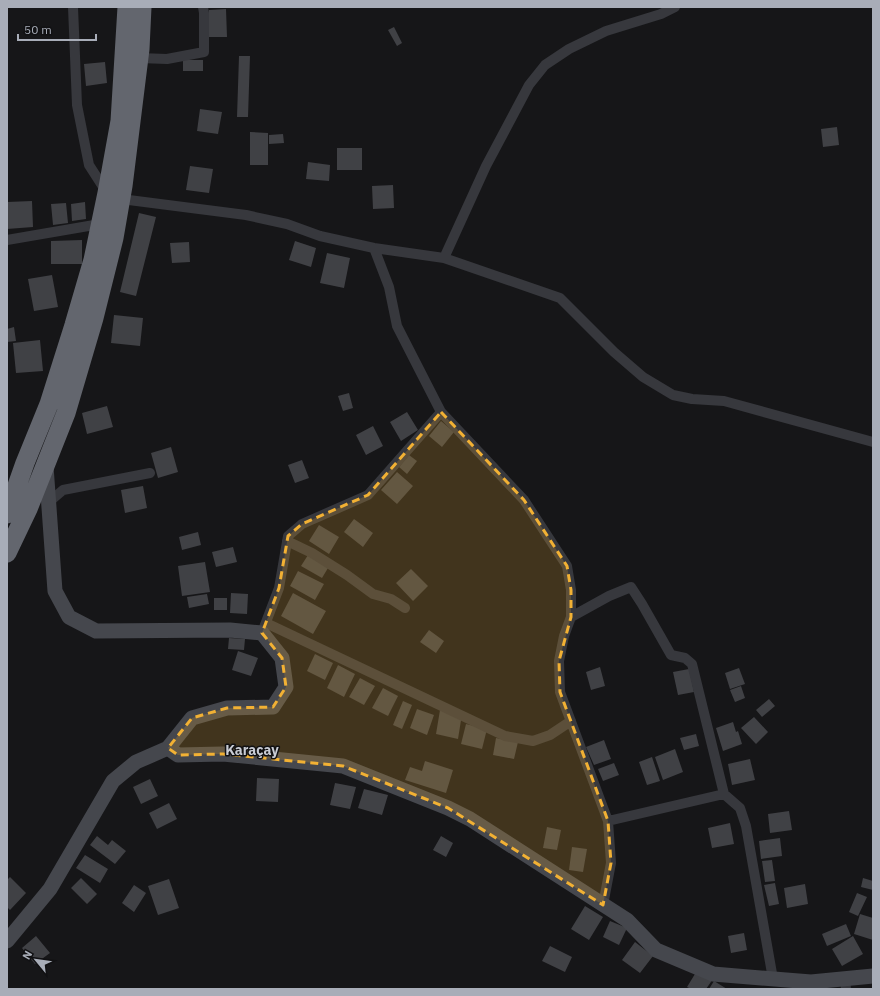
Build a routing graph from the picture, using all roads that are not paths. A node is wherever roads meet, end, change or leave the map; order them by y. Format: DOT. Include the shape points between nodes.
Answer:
graph roads {
  1 [pos="73,7"];
  2 [pos="127,7"];
  3 [pos="142,7"];
  4 [pos="203,7"];
  5 [pos="675,7"];
  6 [pos="139,58"];
  7 [pos="114,196"];
  8 [pos="100,224"];
  9 [pos="7,240"];
  10 [pos="374,248"];
  11 [pos="444,258"];
  12 [pos="441,412"];
  13 [pos="873,442"];
  14 [pos="46,464"];
  15 [pos="150,473"];
  16 [pos="49,502"];
  17 [pos="7,514"];
  18 [pos="287,541"];
  19 [pos="7,553"];
  20 [pos="405,608"];
  21 [pos="571,617"];
  22 [pos="264,628"];
  23 [pos="572,721"];
  24 [pos="168,748"];
  25 [pos="724,794"];
  26 [pos="608,821"];
  27 [pos="603,905"];
  28 [pos="7,941"];
  29 [pos="873,976"];
  30 [pos="773,979"];
  31 [pos="845,984"];
  1 -- 7 [label="street" via="77,105 89,165"];
  2 -- 7 [label="highway"];
  3 -- 6 [label="highway"];
  4 -- 6 [label="street" via="204,52 167,59"];
  5 -- 11 [label="street" via="661,14 606,31 545,65 529,85 486,166"];
  6 -- 7 [label="highway" via="135,95"];
  7 -- 8 [label="highway"];
  7 -- 10 [label="street" via="246,215"];
  7 -- 14 [label="highway" via="114,238 94,318 66,412"];
  8 -- 9 [label="street"];
  8 -- 17 [label="highway" via="93,260 49,404"];
  10 -- 11 [label="street"];
  10 -- 12 [label="street" via="388,287 397,326"];
  11 -- 13 [label="street" via="560,298 631,367 673,395 724,401"];
  12 -- 18 [label="street" via="368,495 302,524 288,536"];
  12 -- 21 [label="street" via="524,500 567,566 571,590"];
  14 -- 16 [label="street"];
  14 -- 19 [label="highway"];
  15 -- 16 [label="street" via="63,490"];
  16 -- 22 [label="street" via="55,591 69,617 96,631"];
  18 -- 20 [label="street" via="312,553 373,594 391,599"];
  18 -- 22 [label="street" via="279,588"];
  21 -- 23 [label="street" via="559,661 560,692"];
  21 -- 25 [label="street" via="631,587 670,655 685,658 692,664"];
  22 -- 23 [label="street" via="505,736 533,741 550,735"];
  22 -- 24 [label="street" via="282,658 286,687 273,707 227,708 192,718"];
  23 -- 26 [label="street"];
  24 -- 27 [label="street" via="178,755 222,754 343,766 470,819"];
  24 -- 28 [label="street" via="136,762 113,781 50,889"];
  25 -- 26 [label="street"];
  25 -- 30 [label="street" via="740,808 746,826"];
  26 -- 27 [label="street" via="611,862"];
  27 -- 30 [label="street" via="627,920 656,950 713,974"];
  29 -- 31 [label="street"];
  30 -- 31 [label="street"];
}
